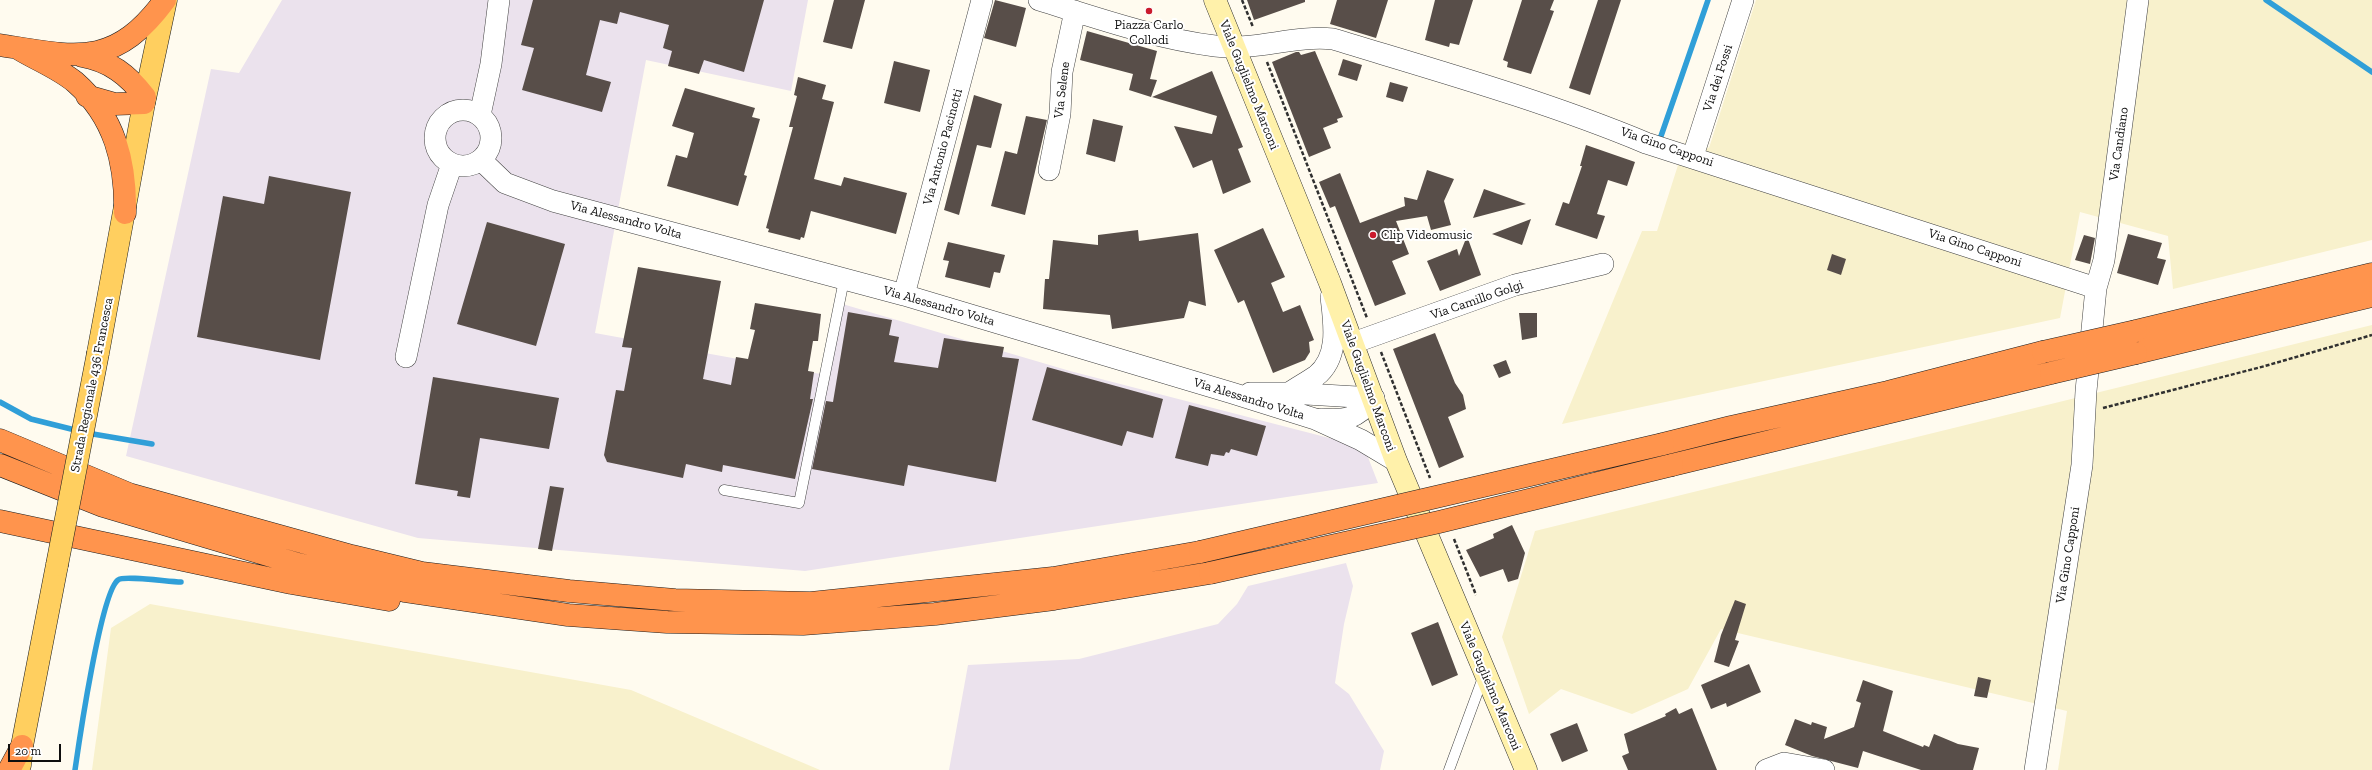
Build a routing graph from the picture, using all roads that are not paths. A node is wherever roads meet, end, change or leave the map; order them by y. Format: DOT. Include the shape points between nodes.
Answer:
graph roads {
  1 [pos="166,0"];
  2 [pos="499,0"];
  3 [pos="982,0"];
  4 [pos="1039,0"];
  5 [pos="1215,0"];
  6 [pos="1743,0"];
  7 [pos="2138,0"];
  8 [pos="1075,11"];
  9 [pos="10,47"];
  10 [pos="1234,47"];
  11 [pos="75,55"];
  12 [pos="87,96"];
  13 [pos="144,100"];
  14 [pos="480,115"];
  15 [pos="1693,156"];
  16 [pos="481,160"];
  17 [pos="452,164"];
  18 [pos="1049,170"];
  19 [pos="125,213"];
  20 [pos="1603,264"];
  21 [pos="2372,274"];
  22 [pos="844,280"];
  23 [pos="1330,283"];
  24 [pos="2096,288"];
  25 [pos="904,295"];
  26 [pos="2372,296"];
  27 [pos="1353,343"];
  28 [pos="406,357"];
  29 [pos="1232,393"];
  30 [pos="1289,393"];
  31 [pos="1374,398"];
  32 [pos="1315,419"];
  33 [pos="0,426"];
  34 [pos="0,440"];
  35 [pos="1396,461"];
  36 [pos="0,464"];
  37 [pos="724,490"];
  38 [pos="129,494"];
  39 [pos="0,521"];
  40 [pos="568,615"];
  41 [pos="1484,673"];
  42 [pos="22,746"];
  43 [pos="9,770"];
  44 [pos="20,770"];
  45 [pos="1449,770"];
  46 [pos="1526,770"];
  47 [pos="1766,770"];
  48 [pos="1824,770"];
  49 [pos="2035,770"];
  1 -- 11 [label="highway" via="147,22 123,43 99,52"];
  1 -- 13 [label="main road, Strada Regionale 436 Francesca"];
  2 -- 14 [label="street" via="491,64"];
  3 -- 25 [label="street, Via Antonio Pacinotti"];
  4 -- 8 [label="street"];
  5 -- 10 [label="street, Viale Guglielmo Marconi"];
  6 -- 15 [label="street, Via dei Fossi"];
  7 -- 24 [label="street, Via Candiano" via="2104,260"];
  8 -- 10 [label="street" via="1146,32 1215,46"];
  8 -- 18 [label="street, Via Selene" via="1062,72 1060,114"];
  9 -- 11 [label="highway"];
  9 -- 12 [label="highway" via="64,75"];
  10 -- 15 [label="street, Via Gino Capponi" via="1261,47 1317,38 1333,39 1535,103 1646,143"];
  10 -- 23 [label="street, Viale Guglielmo Marconi"];
  11 -- 13 [label="highway" via="109,64 132,81"];
  12 -- 13 [label="highway" via="115,104"];
  12 -- 19 [label="highway" via="105,121 122,159"];
  13 -- 19 [label="main road, Strada Regionale 436 Francesca"];
  14 -- 16 [label="street" via="490,128 492,137 491,146"];
  14 -- 17 [label="street" via="471,111 457,111 444,117 438,124 435,133 438,152"];
  15 -- 24 [label="street, Via Gino Capponi"];
  16 -- 17 [label="street" via="467,166"];
  16 -- 22 [label="street, Via Alessandro Volta" via="504,183 553,200"];
  17 -- 28 [label="street" via="438,206"];
  19 -- 42 [label="main road, Strada Regionale 436 Francesca, bridge"];
  20 -- 27 [label="street, Via Camillo Golgi" via="1515,285"];
  21 -- 38 [label="highway, bridge" via="2043,352 1888,392 1200,552 1054,578 811,603 675,600 531,587 422,573"];
  22 -- 25 [label="street, Via Alessandro Volta"];
  22 -- 37 [label="lane" via="799,503"];
  23 -- 27 [label="street, Viale Guglielmo Marconi"];
  23 -- 30 [label="street" via="1334,335 1330,356 1317,375"];
  24 -- 49 [label="street, Via Gino Capponi" via="2082,465"];
  25 -- 29 [label="street, Via Alessandro Volta"];
  26 -- 40 [label="highway, bridge" via="1439,522 1210,573 1054,599 935,614 811,623 667,622"];
  27 -- 31 [label="street, Viale Guglielmo Marconi"];
  29 -- 30 [label="street"];
  29 -- 32 [label="street, Via Alessandro Volta"];
  30 -- 31 [label="street"];
  31 -- 32 [label="street" via="1364,409 1344,420"];
  31 -- 35 [label="street, Viale Guglielmo Marconi"];
  32 -- 35 [label="street, Via Alessandro Volta" via="1361,440"];
  33 -- 38 [label="highway"];
  34 -- 38 [label="highway"];
  35 -- 41 [label="street, Viale Guglielmo Marconi"];
  36 -- 40 [label="highway" via="103,506 298,564 405,591"];
  39 -- 40 [label="highway" via="291,583 466,614"];
  41 -- 45 [label="lane"];
  41 -- 46 [label="street, Viale Guglielmo Marconi"];
  42 -- 43 [label="highway"];
  42 -- 44 [label="main road, Strada Regionale 436 Francesca"];
  47 -- 48 [label="street" via="1784,763"];
}
